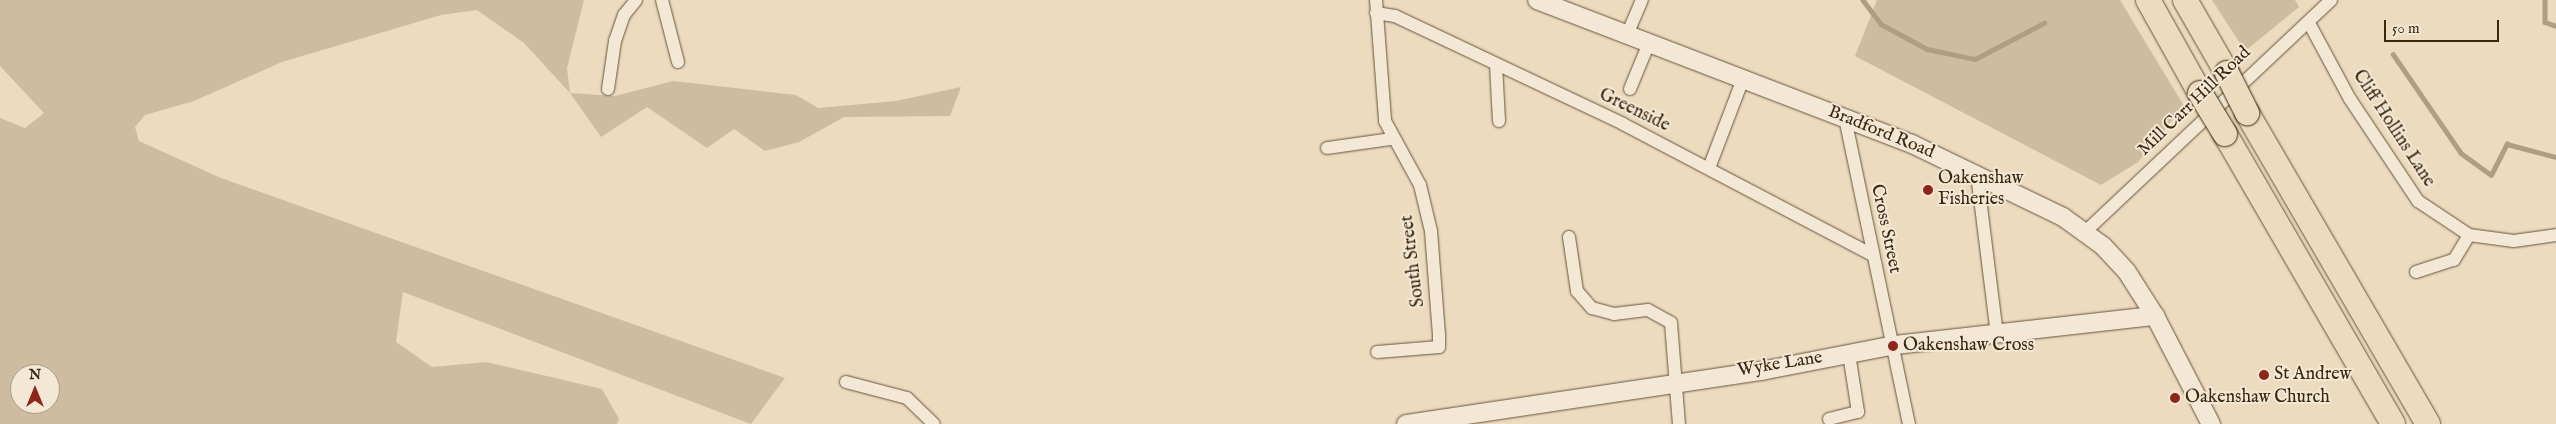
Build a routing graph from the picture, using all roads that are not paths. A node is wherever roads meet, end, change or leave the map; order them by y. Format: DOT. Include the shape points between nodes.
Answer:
graph roads {
  1 [pos="636,0"];
  2 [pos="662,0"];
  3 [pos="1537,0"];
  4 [pos="1642,0"];
  5 [pos="2148,0"];
  6 [pos="2184,0"];
  7 [pos="2331,0"];
  8 [pos="1376,6"];
  9 [pos="2309,23"];
  10 [pos="1627,35"];
  11 [pos="1649,43"];
  12 [pos="678,62"];
  13 [pos="1496,65"];
  14 [pos="1743,79"];
  15 [pos="608,89"];
  16 [pos="1630,89"];
  17 [pos="1845,118"];
  18 [pos="1499,121"];
  19 [pos="1391,139"];
  20 [pos="1328,148"];
  21 [pos="1709,168"];
  22 [pos="1977,174"];
  23 [pos="2085,232"];
  24 [pos="2470,235"];
  25 [pos="2556,236"];
  26 [pos="1569,237"];
  27 [pos="1871,254"];
  28 [pos="2416,272"];
  29 [pos="2155,316"];
  30 [pos="1997,334"];
  31 [pos="1895,345"];
  32 [pos="1378,352"];
  33 [pos="1849,354"];
  34 [pos="846,382"];
  35 [pos="1676,382"];
  36 [pos="1829,419"];
  37 [pos="934,424"];
  38 [pos="1406,424"];
  39 [pos="1679,424"];
  40 [pos="1909,424"];
  41 [pos="2211,424"];
  42 [pos="2393,424"];
  43 [pos="2428,424"];
  1 -- 15 [label="street" via="624,15 615,41"];
  2 -- 12 [label="street"];
  3 -- 10 [label="street, Bradford Road"];
  4 -- 10 [label="street"];
  5 -- 42 [label="highway, bridge"];
  6 -- 43 [label="highway, bridge"];
  7 -- 9 [label="street, Mill Carr Hill Road"];
  8 -- 13 [label="street, Greenside"];
  8 -- 19 [label="street, South Street" via="1385,121"];
  9 -- 23 [label="street, Mill Carr Hill Road" via="2255,67"];
  9 -- 24 [label="street, Cliff Hollins Lane" via="2350,99 2418,201"];
  10 -- 11 [label="street, Bradford Road"];
  11 -- 14 [label="street, Bradford Road"];
  11 -- 16 [label="street"];
  13 -- 18 [label="street"];
  13 -- 21 [label="street, Greenside"];
  14 -- 17 [label="street, Bradford Road"];
  14 -- 21 [label="street"];
  17 -- 22 [label="street, Bradford Road"];
  17 -- 27 [label="street, Cross Street"];
  19 -- 20 [label="street"];
  19 -- 32 [label="street, South Street" via="1420,185 1432,231 1439,347"];
  21 -- 27 [label="street, Greenside"];
  22 -- 23 [label="street, Bradford Road"];
  22 -- 30 [label="street"];
  23 -- 29 [label="street, Bradford Road" via="2127,272"];
  24 -- 25 [label="street, Cliff Hollins Lane" via="2514,241"];
  24 -- 28 [label="street" via="2454,260"];
  26 -- 35 [label="street" via="1577,291 1592,308 1614,314 1648,310 1671,323"];
  27 -- 31 [label="street, Cross Street"];
  29 -- 30 [label="street, Wyke Lane"];
  29 -- 41 [label="street, Bradford Road"];
  30 -- 31 [label="street, Wyke Lane"];
  31 -- 33 [label="street, Wyke Lane"];
  31 -- 40 [label="street, Cross Street"];
  33 -- 35 [label="street, Wyke Lane"];
  33 -- 36 [label="street" via="1858,412"];
  34 -- 37 [label="street" via="907,398"];
  35 -- 38 [label="street, Wyke Lane"];
  35 -- 39 [label="street"];
}
